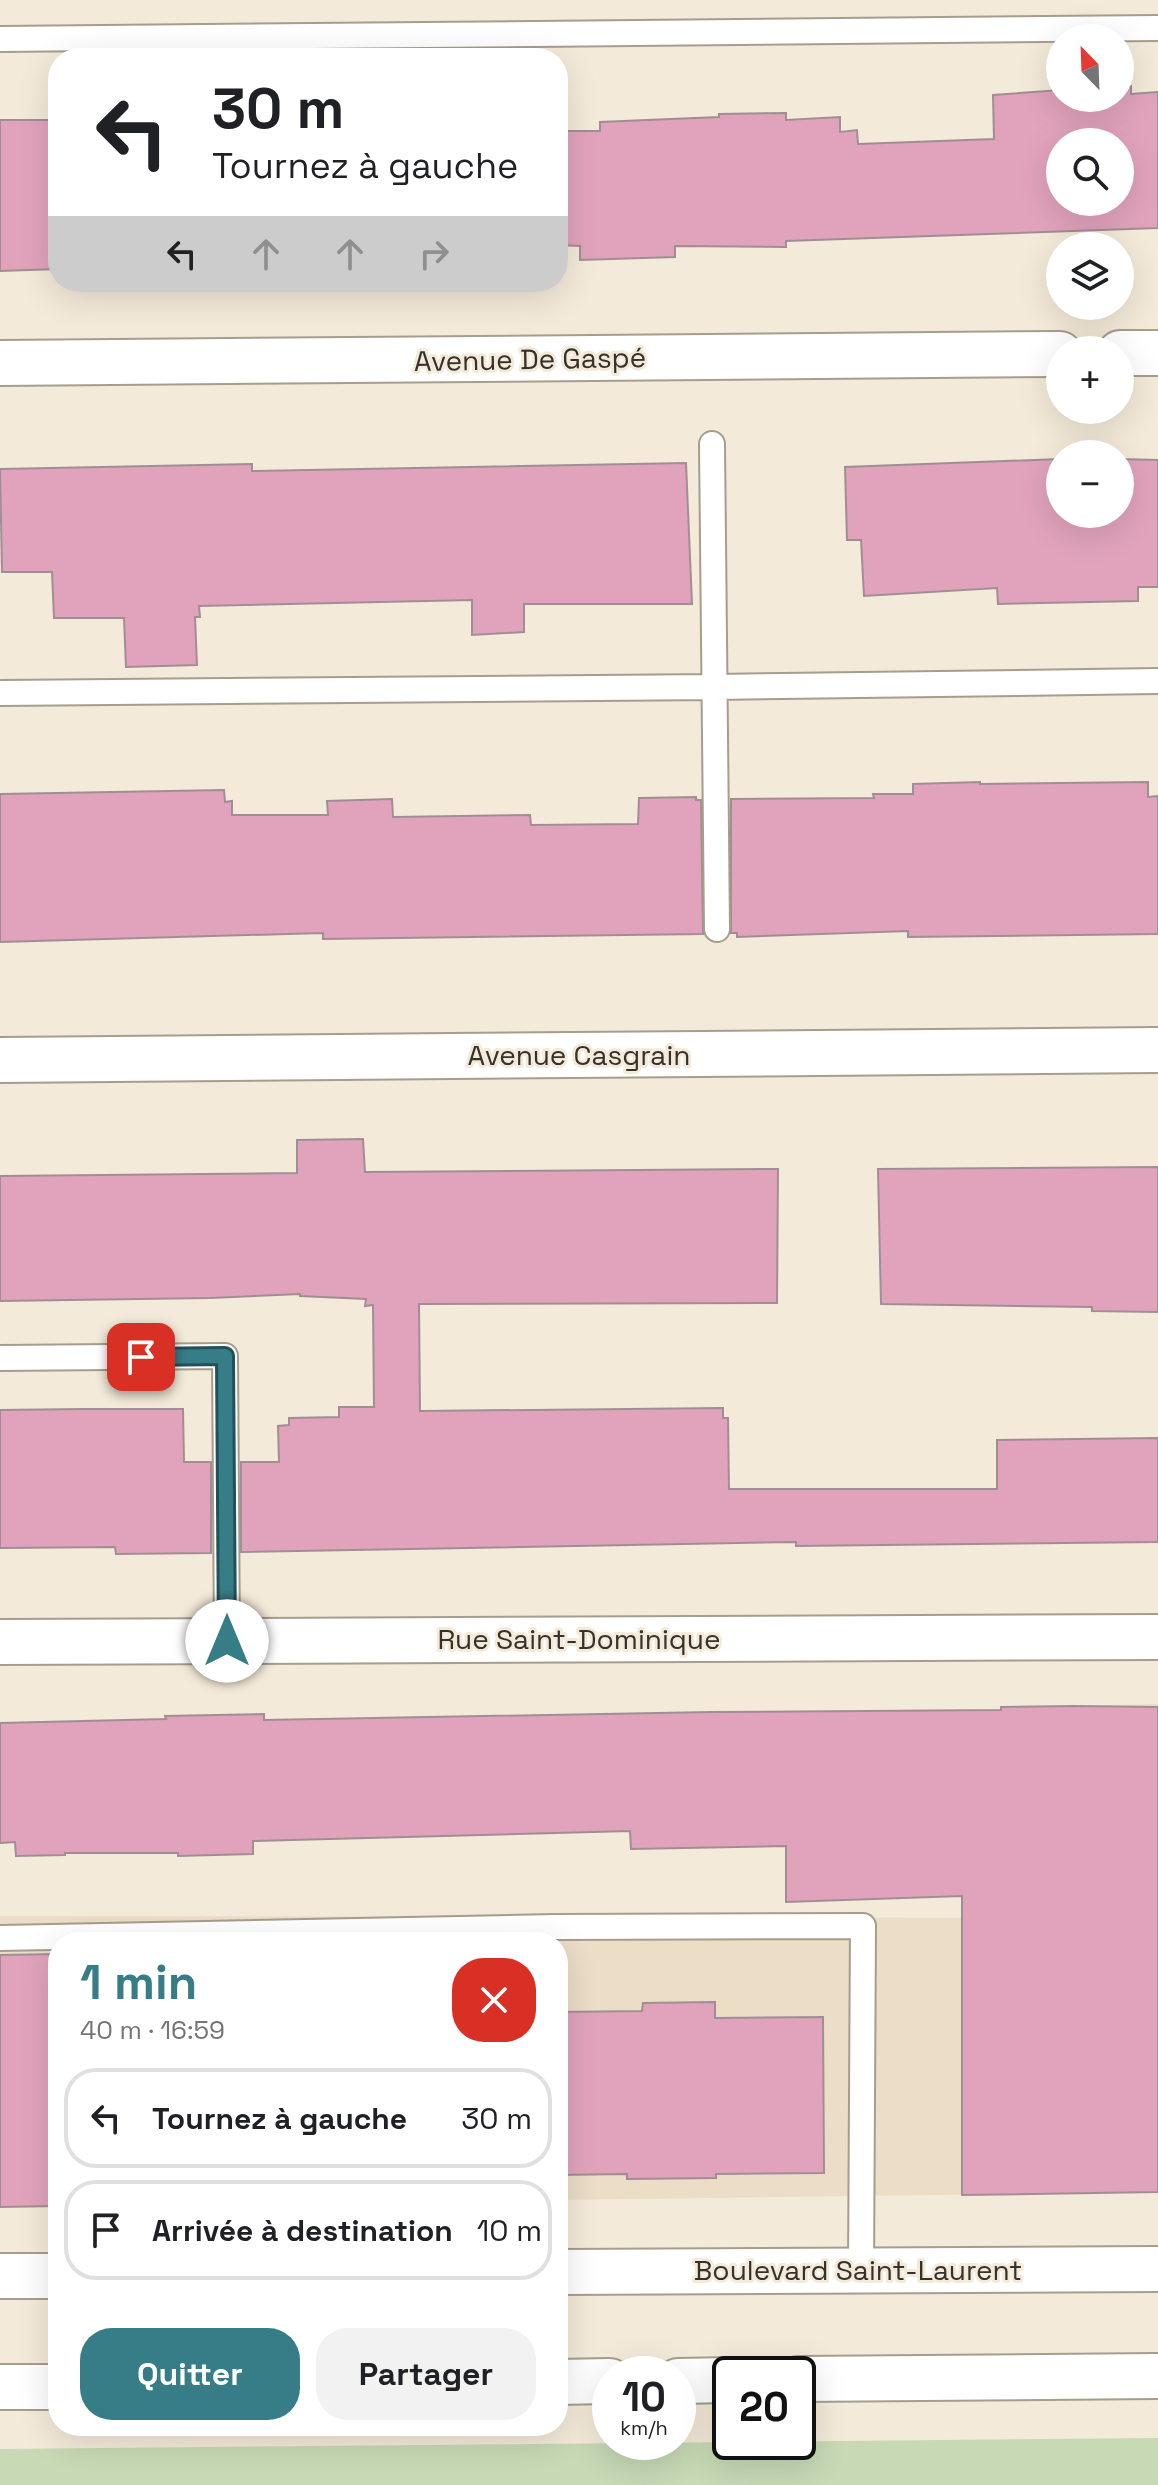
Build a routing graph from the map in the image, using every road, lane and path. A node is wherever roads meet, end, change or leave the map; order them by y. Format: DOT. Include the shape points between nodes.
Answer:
graph roads {
  1 [pos="1158,28"];
  2 [pos="0,39"];
  3 [pos="1134,353"];
  4 [pos="1158,353"];
  5 [pos="1046,354"];
  6 [pos="0,363"];
  7 [pos="712,444"];
  8 [pos="1158,681"];
  9 [pos="715,687"];
  10 [pos="0,693"];
  11 [pos="717,929"];
  12 [pos="1158,1050"];
  13 [pos="0,1060"];
  14 [pos="0,1358"];
  15 [pos="1158,1637"];
  16 [pos="227,1641"];
  17 [pos="0,1642"];
  18 [pos="303,1932"];
  19 [pos="48,1937"];
  20 [pos="0,1938"];
  21 [pos="1158,2269"];
  22 [pos="861,2271"];
  23 [pos="568,2272"];
  24 [pos="0,2276"];
  25 [pos="48,2276"];
  26 [pos="1158,2376"];
  27 [pos="816,2379"];
  28 [pos="592,2381"];
  29 [pos="568,2382"];
  30 [pos="0,2387"];
  31 [pos="48,2387"];
  1 -- 2 [label="lane"];
  3 -- 4 [label="street"];
  5 -- 6 [label="street, Avenue De Gaspé"];
  7 -- 9 [label="lane"];
  8 -- 9 [label="lane"];
  9 -- 10 [label="lane"];
  9 -- 11 [label="lane"];
  12 -- 13 [label="street, Avenue Casgrain"];
  14 -- 16 [label="lane" via="225,1356"];
  15 -- 16 [label="street, Rue Saint-Dominique"];
  16 -- 17 [label="street, Rue Saint-Dominique"];
  18 -- 22 [label="lane" via="863,1926"];
  19 -- 20 [label="lane"];
  21 -- 22 [label="street, Boulevard Saint-Laurent"];
  22 -- 23 [label="street, Boulevard Saint-Laurent"];
  24 -- 25 [label="street"];
  26 -- 27 [label="street"];
  28 -- 29 [label="street"];
  30 -- 31 [label="street"];
}
